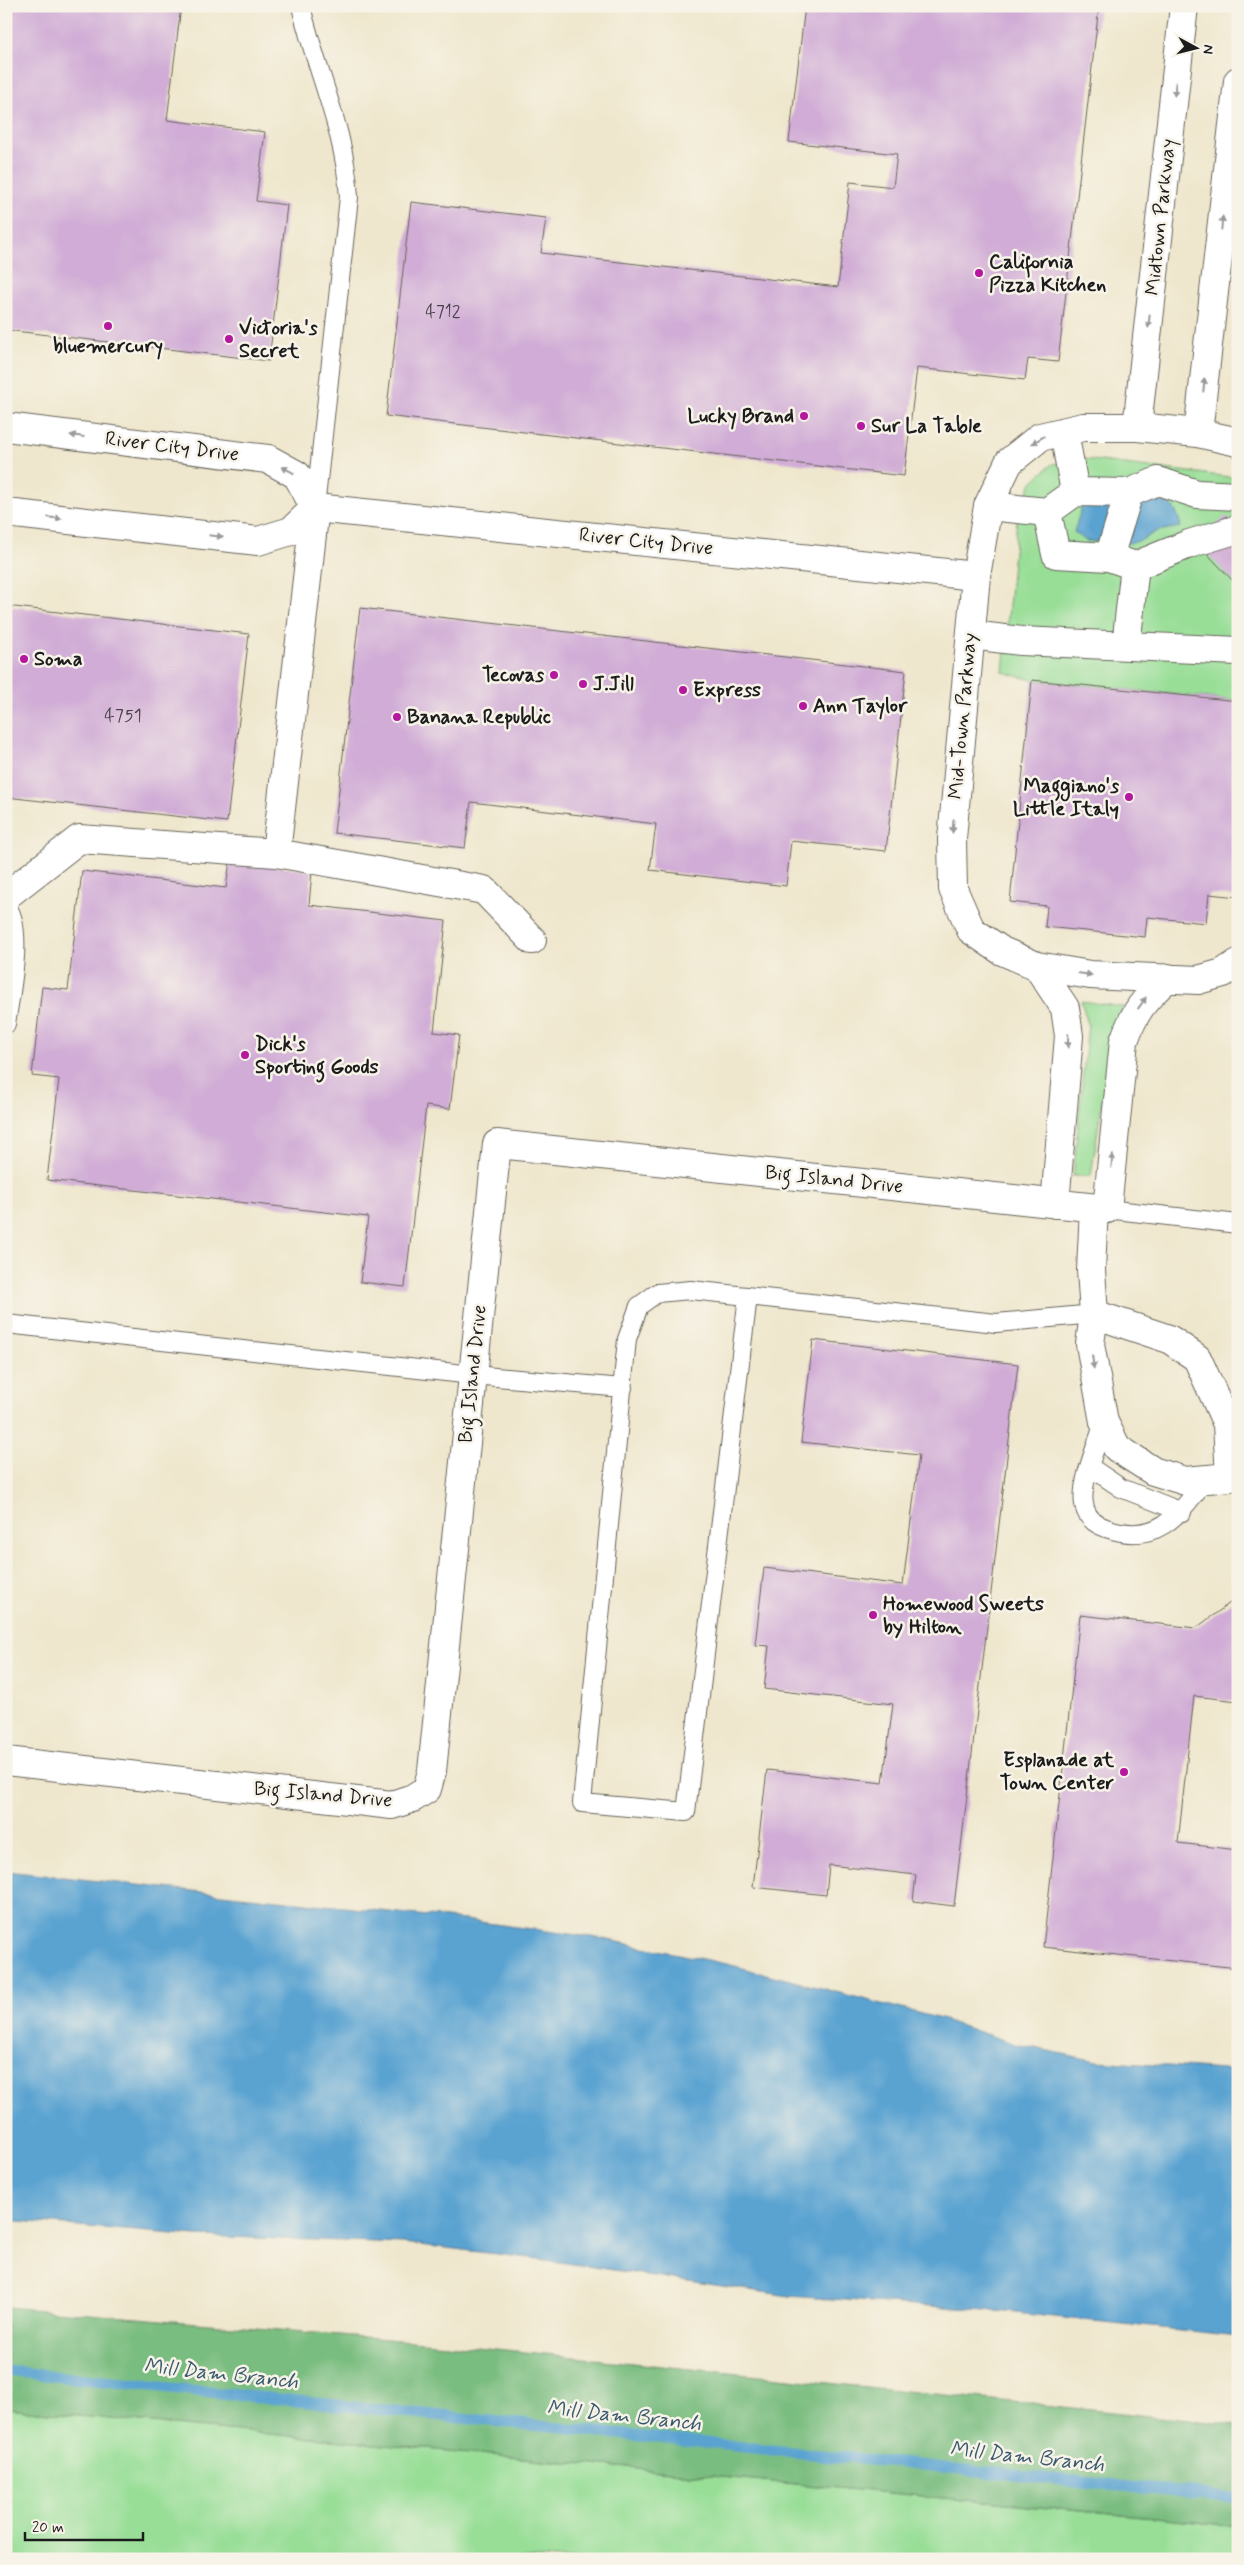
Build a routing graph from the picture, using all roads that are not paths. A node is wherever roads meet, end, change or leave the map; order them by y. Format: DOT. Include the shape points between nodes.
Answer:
graph roads {
  1 [pos="301,6"];
  2 [pos="1184,6"];
  3 [pos="1238,81"];
  4 [pos="6,427"];
  5 [pos="1137,427"];
  6 [pos="1064,432"];
  7 [pos="1198,433"];
  8 [pos="1238,442"];
  9 [pos="1074,492"];
  10 [pos="1129,493"];
  11 [pos="1238,495"];
  12 [pos="988,506"];
  13 [pos="315,508"];
  14 [pos="1047,512"];
  15 [pos="6,513"];
  16 [pos="1238,529"];
  17 [pos="1109,557"];
  18 [pos="1135,566"];
  19 [pos="976,576"];
  20 [pos="971,635"];
  21 [pos="1126,645"];
  22 [pos="1238,651"];
  23 [pos="276,853"];
  24 [pos="6,896"];
  25 [pos="6,905"];
  26 [pos="532,940"];
  27 [pos="1238,963"];
  28 [pos="1037,966"];
  29 [pos="1168,978"];
  30 [pos="6,1024"];
  31 [pos="1055,1204"];
  32 [pos="1100,1209"];
  33 [pos="1238,1224"];
  34 [pos="748,1296"];
  35 [pos="1094,1314"];
  36 [pos="6,1324"];
  37 [pos="473,1375"];
  38 [pos="623,1388"];
  39 [pos="1104,1422"];
  40 [pos="1090,1467"];
  41 [pos="1225,1478"];
  42 [pos="1182,1512"];
  43 [pos="6,1761"];
  1 -- 13 [label="lane" via="342,140 349,197"];
  2 -- 5 [label="street, Midtown Parkway, one-way"];
  7 -- 3 [label="street, one-way"];
  13 -- 4 [label="street, River City Drive, one-way" via="297,475 268,459"];
  5 -- 6 [label="street, Mid-Town Parkway" via="1082,427"];
  5 -- 7 [label="street, Mid-Town Parkway"];
  6 -- 9 [label="street"];
  6 -- 12 [label="street, Mid-Town Parkway, one-way" via="1040,437 1009,462"];
  7 -- 8 [label="street, Mid-Town Parkway"];
  9 -- 10 [label="street"];
  9 -- 14 [label="street"];
  10 -- 11 [label="street" via="1158,481 1197,494"];
  10 -- 17 [label="street"];
  12 -- 14 [label="street"];
  12 -- 19 [label="street, Mid-Town Parkway"];
  15 -- 13 [label="street, one-way" via="258,541 291,531"];
  13 -- 19 [label="street, River City Drive"];
  13 -- 23 [label="street"];
  14 -- 17 [label="street" via="1056,554"];
  16 -- 18 [label="street"];
  17 -- 18 [label="street"];
  18 -- 21 [label="street"];
  19 -- 20 [label="street, Mid-Town Parkway"];
  20 -- 21 [label="street" via="1021,641"];
  20 -- 28 [label="street, Mid-Town Parkway, one-way" via="952,839 953,889 971,930 1002,951"];
  21 -- 22 [label="street"];
  23 -- 24 [label="street" via="79,839"];
  23 -- 26 [label="street" via="484,890"];
  25 -- 30 [label="lane" via="12,911 16,931"];
  27 -- 29 [label="street, Mid-Town Parkway" via="1223,973 1198,980"];
  28 -- 29 [label="street, Mid-Town Parkway, one-way" via="1090,974"];
  28 -- 31 [label="street, one-way" via="1065,1008 1069,1036"];
  32 -- 29 [label="street, one-way" via="1124,1041 1132,1018 1148,995"];
  31 -- 32 [label="street, Big Island Drive"];
  31 -- 37 [label="street, Big Island Drive" via="497,1144"];
  32 -- 33 [label="lane"];
  32 -- 35 [label="street" via="1091,1270"];
  34 -- 35 [label="lane" via="996,1323"];
  34 -- 38 [label="lane" via="691,1290 657,1293 639,1306 628,1339"];
  34 -- 38 [label="lane" via="686,1812 582,1804"];
  35 -- 39 [label="street, one-way" via="1090,1344"];
  35 -- 41 [label="street" via="1169,1339 1197,1358 1228,1424"];
  36 -- 37 [label="lane"];
  37 -- 38 [label="lane"];
  37 -- 43 [label="street, Big Island Drive" via="433,1761 427,1789 392,1805"];
  39 -- 40 [label="lane"];
  39 -- 41 [label="street" via="1117,1448 1153,1470 1185,1481"];
  40 -- 42 [label="lane" via="1122,1488"];
  40 -- 42 [label="lane" via="1084,1502 1088,1517 1100,1526 1122,1534 1140,1534 1157,1528"];
  41 -- 42 [label="lane"];
}
